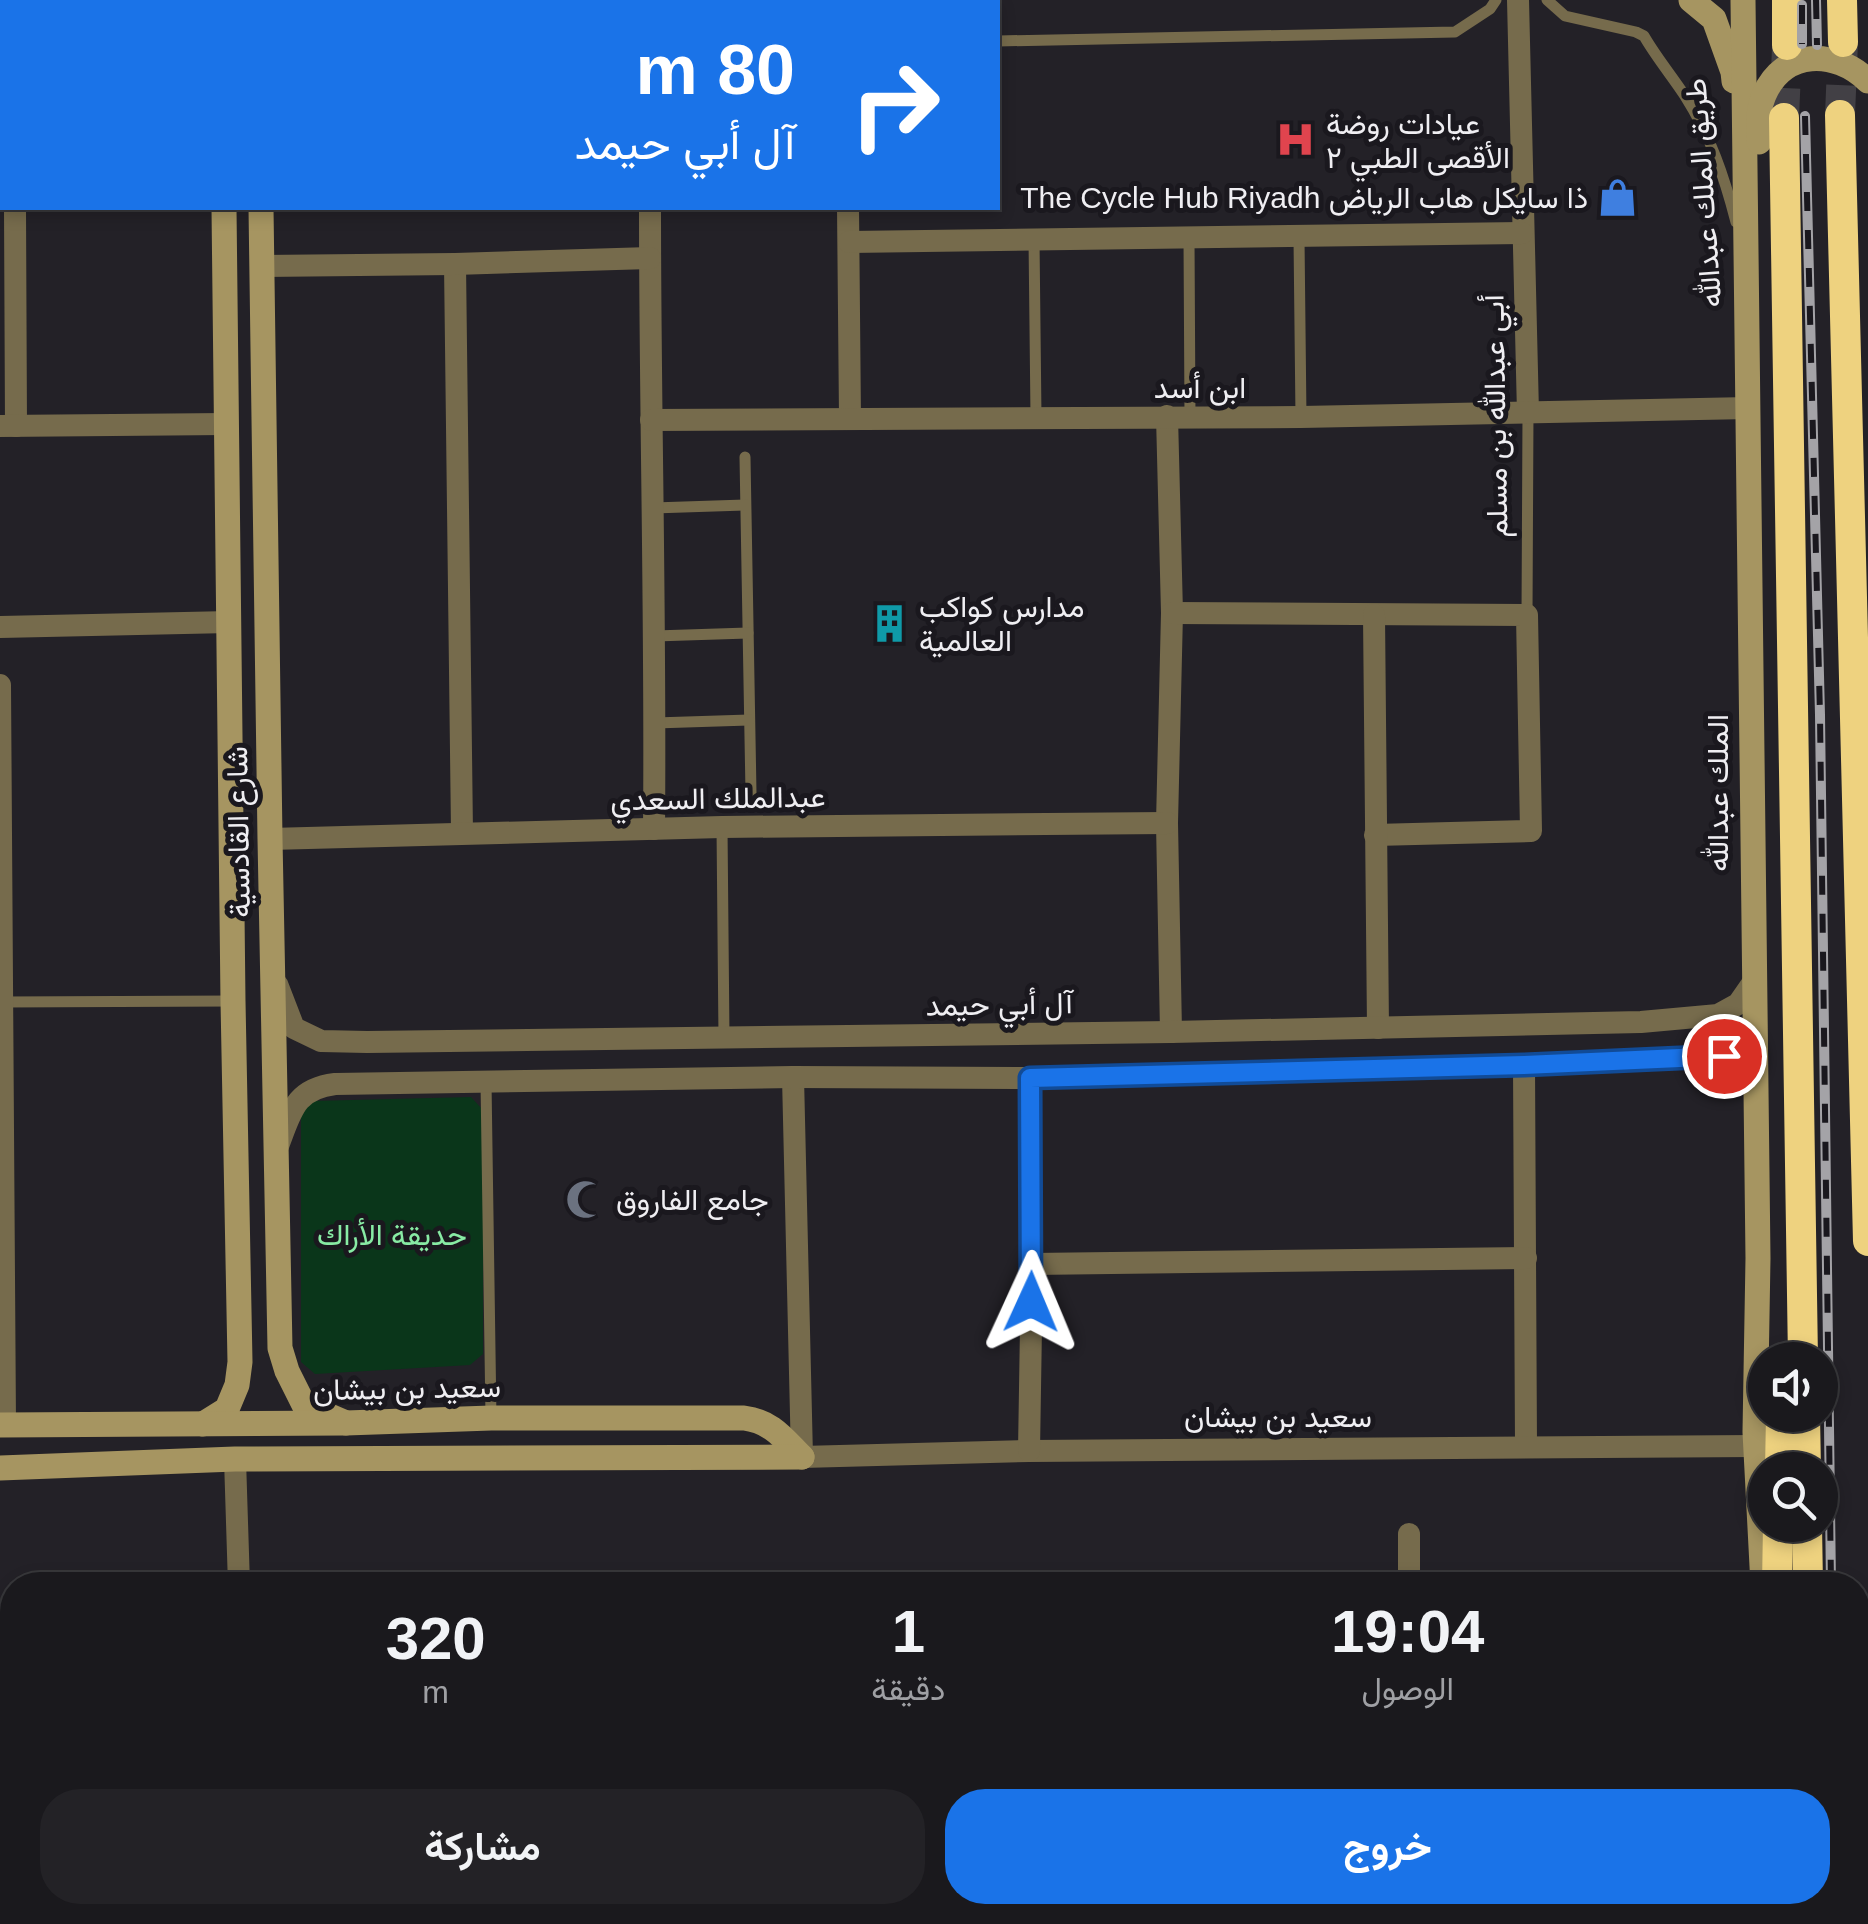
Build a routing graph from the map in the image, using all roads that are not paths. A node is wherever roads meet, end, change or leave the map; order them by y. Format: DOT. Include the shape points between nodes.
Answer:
graph roads {
  1 [pos="1496,0"];
  2 [pos="1518,0"];
  3 [pos="1547,0"];
  4 [pos="1691,0"];
  5 [pos="1742,0"];
  6 [pos="1787,0"];
  7 [pos="1842,0"];
  8 [pos="1000,41"];
  9 [pos="1843,42"];
  10 [pos="1787,45"];
  11 [pos="1868,81"];
  12 [pos="1840,115"];
  13 [pos="1784,118"];
  14 [pos="15,210"];
  15 [pos="224,210"];
  16 [pos="262,210"];
  17 [pos="650,210"];
  18 [pos="848,210"];
  19 [pos="1522,234"];
  20 [pos="1190,238"];
  21 [pos="1299,238"];
  22 [pos="1034,239"];
  23 [pos="1741,240"];
  24 [pos="848,242"];
  25 [pos="650,258"];
  26 [pos="8,263"];
  27 [pos="455,264"];
  28 [pos="262,266"];
  29 [pos="1747,334"];
  30 [pos="1748,403"];
  31 [pos="1528,414"];
  32 [pos="1300,416"];
  33 [pos="1036,417"];
  34 [pos="1179,417"];
  35 [pos="850,418"];
  36 [pos="650,420"];
  37 [pos="226,424"];
  38 [pos="8,426"];
  39 [pos="744,457"];
  40 [pos="745,504"];
  41 [pos="653,508"];
  42 [pos="1172,612"];
  43 [pos="1527,615"];
  44 [pos="1374,616"];
  45 [pos="230,622"];
  46 [pos="0,627"];
  47 [pos="748,633"];
  48 [pos="656,636"];
  49 [pos="0,684"];
  50 [pos="750,720"];
  51 [pos="655,723"];
  52 [pos="751,794"];
  53 [pos="1167,824"];
  54 [pos="722,827"];
  55 [pos="654,829"];
  56 [pos="462,834"];
  57 [pos="1375,835"];
  58 [pos="270,838"];
  59 [pos="272,971"];
  60 [pos="1754,981"];
  61 [pos="233,1001"];
  62 [pos="3,1002"];
  63 [pos="1669,1020"];
  64 [pos="1378,1028"];
  65 [pos="1,1031"];
  66 [pos="1171,1032"];
  67 [pos="724,1038"];
  68 [pos="1669,1058"];
  69 [pos="1524,1065"];
  70 [pos="794,1077"];
  71 [pos="1030,1078"];
  72 [pos="486,1082"];
  73 [pos="1756,1083"];
  74 [pos="276,1150"];
  75 [pos="1800,1212"];
  76 [pos="1,1230"];
  77 [pos="1868,1241"];
  78 [pos="1526,1258"];
  79 [pos="1032,1264"];
  80 [pos="1784,1342"];
  81 [pos="1804,1342"];
  82 [pos="490,1418"];
  83 [pos="346,1423"];
  84 [pos="203,1424"];
  85 [pos="2,1425"];
  86 [pos="1526,1446"];
  87 [pos="1756,1446"];
  88 [pos="1029,1450"];
  89 [pos="802,1456"];
  90 [pos="235,1459"];
  91 [pos="0,1468"];
  92 [pos="1409,1534"];
  93 [pos="1778,1542"];
  94 [pos="1807,1542"];
  95 [pos="239,1572"];
  96 [pos="1409,1572"];
  97 [pos="1762,1572"];
  98 [pos="1777,1572"];
  99 [pos="1808,1572"];
  1 -- 8 [label="lane" via="1455,32"];
  2 -- 19 [label="street, أبي عبدالله بن مسلم"];
  3 -- 23 [label="lane" via="1565,16 1644,36 1707,134"];
  4 -- 23 [label="street, طريق الملك عبدالله" via="1714,20 1734,72"];
  5 -- 29 [label="street, الملك عبدالله"];
  6 -- 10 [label="highway"];
  7 -- 9 [label="highway"];
  11 -- 30 [label="street" via="1839,60 1820,57 1785,68 1762,98 1761,336"];
  12 -- 77 [label="highway"];
  13 -- 75 [label="highway"];
  14 -- 26 [label="street"];
  15 -- 37 [label="street, شارع القادسية"];
  16 -- 28 [label="street, شارع القادسية"];
  17 -- 25 [label="street"];
  18 -- 24 [label="street"];
  19 -- 21 [label="street"];
  19 -- 31 [label="street, أبي عبدالله بن مسلم"];
  20 -- 21 [label="street"];
  20 -- 22 [label="street"];
  20 -- 34 [label="lane"];
  21 -- 32 [label="lane"];
  22 -- 24 [label="street"];
  22 -- 33 [label="lane"];
  23 -- 29 [label="street, طريق الملك عبدالله"];
  24 -- 35 [label="street"];
  25 -- 27 [label="street"];
  25 -- 36 [label="street"];
  26 -- 38 [label="street"];
  27 -- 28 [label="street"];
  27 -- 56 [label="street"];
  28 -- 58 [label="street, شارع القادسية"];
  29 -- 30 [label="street, الملك عبدالله"];
  30 -- 31 [label="street, ابن أسد"];
  30 -- 60 [label="street, الملك عبدالله"];
  31 -- 32 [label="street, ابن أسد"];
  31 -- 43 [label="lane, أبي عبدالله بن مسلم"];
  32 -- 34 [label="street, ابن أسد"];
  33 -- 34 [label="street, ابن أسد"];
  33 -- 35 [label="street, ابن أسد"];
  34 -- 42 [label="street"];
  35 -- 36 [label="street, ابن أسد"];
  36 -- 41 [label="street"];
  37 -- 38 [label="street"];
  37 -- 45 [label="street, شارع القادسية"];
  39 -- 40 [label="lane"];
  40 -- 41 [label="lane"];
  40 -- 47 [label="lane"];
  41 -- 48 [label="street"];
  42 -- 44 [label="street"];
  42 -- 53 [label="street"];
  43 -- 44 [label="street"];
  43 -- 57 [label="street, أبي عبدالله بن مسلم" via="1531,831"];
  44 -- 57 [label="street"];
  45 -- 46 [label="street"];
  45 -- 61 [label="street, شارع القادسية"];
  47 -- 48 [label="lane"];
  47 -- 50 [label="lane"];
  48 -- 51 [label="street"];
  49 -- 62 [label="street"];
  50 -- 51 [label="lane"];
  50 -- 52 [label="lane"];
  51 -- 55 [label="street"];
  53 -- 54 [label="street, عبدالملك السعدي"];
  53 -- 66 [label="street"];
  54 -- 55 [label="street, عبدالملك السعدي"];
  54 -- 67 [label="lane"];
  55 -- 56 [label="street, عبدالملك السعدي"];
  56 -- 58 [label="street, عبدالملك السعدي"];
  57 -- 64 [label="street"];
  58 -- 59 [label="street, شارع القادسية"];
  59 -- 67 [label="street, آل أبي حيمد" via="294,1028 322,1041"];
  59 -- 74 [label="street, شارع القادسية"];
  60 -- 63 [label="street, آل أبي حيمد" via="1738,1004 1718,1015"];
  60 -- 73 [label="street, الملك عبدالله"];
  61 -- 62 [label="lane"];
  61 -- 84 [label="street, شارع القادسية" via="240,1362 228,1409"];
  62 -- 65 [label="street"];
  63 -- 64 [label="street, آل أبي حيمد"];
  63 -- 68 [label="street" via="1678,1039"];
  64 -- 66 [label="street, آل أبي حيمد"];
  65 -- 76 [label="street"];
  66 -- 67 [label="street, آل أبي حيمد"];
  68 -- 69 [label="street"];
  68 -- 73 [label="street" via="1724,1056"];
  69 -- 71 [label="street"];
  69 -- 78 [label="street"];
  70 -- 71 [label="street"];
  70 -- 72 [label="street"];
  70 -- 89 [label="street"];
  71 -- 79 [label="street"];
  72 -- 74 [label="street" via="322,1085 296,1101"];
  72 -- 82 [label="lane"];
  73 -- 87 [label="street, الملك عبدالله"];
  74 -- 83 [label="street, شارع القادسية" via="280,1348 304,1405"];
  75 -- 80 [label="highway"];
  75 -- 81 [label="highway"];
  76 -- 85 [label="street"];
  78 -- 79 [label="street"];
  78 -- 86 [label="street"];
  79 -- 88 [label="street"];
  82 -- 83 [label="street, سعيد بن بيشان"];
  82 -- 89 [label="street, سعيد بن بيشان" via="744,1418 760,1420"];
  83 -- 84 [label="street, سعيد بن بيشان"];
  84 -- 85 [label="street, سعيد بن بيشان"];
  86 -- 87 [label="street, سعيد بن بيشان"];
  86 -- 88 [label="street, سعيد بن بيشان"];
  87 -- 97 [label="street, الملك عبدالله"];
  88 -- 89 [label="street, سعيد بن بيشان"];
  89 -- 90 [label="street, سعيد بن بيشان"];
  90 -- 91 [label="street, سعيد بن بيشان"];
  90 -- 95 [label="street"];
  92 -- 96 [label="street"];
  93 -- 98 [label="highway"];
  94 -- 99 [label="highway"];
}
